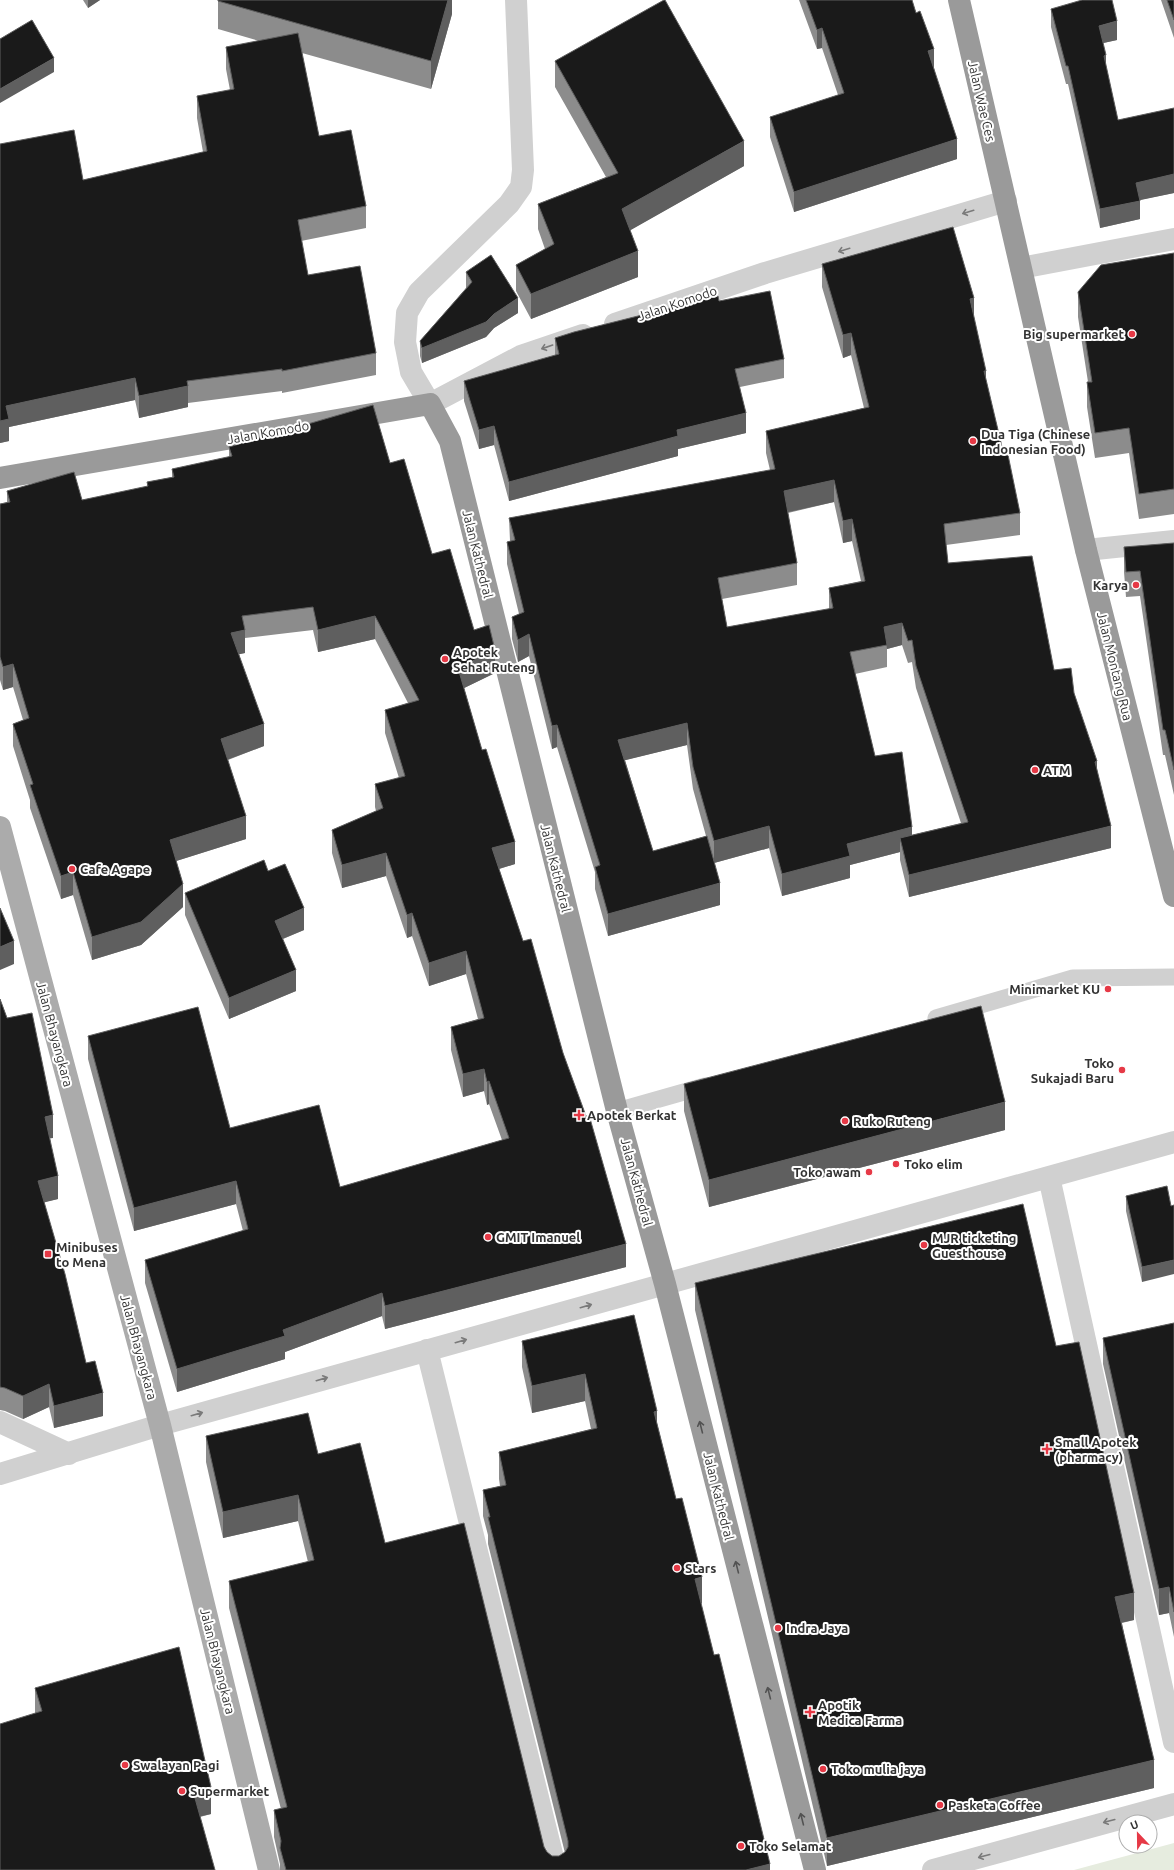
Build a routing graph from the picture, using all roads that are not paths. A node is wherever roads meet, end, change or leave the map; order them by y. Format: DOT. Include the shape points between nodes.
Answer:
graph roads {
  1 [pos="516,0"];
  2 [pos="959,0"];
  3 [pos="1006,201"];
  4 [pos="1174,239"];
  5 [pos="1021,268"];
  6 [pos="430,404"];
  7 [pos="0,478"];
  8 [pos="1174,541"];
  9 [pos="1086,550"];
  10 [pos="0,826"];
  11 [pos="1174,896"];
  12 [pos="1174,977"];
  13 [pos="921,1023"];
  14 [pos="724,1080"];
  15 [pos="617,1111"];
  16 [pos="1174,1142"];
  17 [pos="1049,1177"];
  18 [pos="665,1284"];
  19 [pos="428,1350"];
  20 [pos="0,1422"];
  21 [pos="160,1425"];
  22 [pos="68,1454"];
  23 [pos="0,1474"];
  24 [pos="1174,1742"];
  25 [pos="1174,1804"];
  26 [pos="269,1870"];
  27 [pos="556,1870"];
  28 [pos="815,1870"];
  29 [pos="933,1870"];
  1 -- 6 [label="street" via="523,170 521,187 509,204 419,292 407,313 405,342 411,372"];
  2 -- 3 [label="highway, Jalan Wae Ces"];
  3 -- 5 [label="highway, Jalan Montang Rua"];
  3 -- 6 [label="street, Jalan Komodo, one-way" via="765,273 521,356"];
  4 -- 5 [label="street"];
  5 -- 9 [label="highway, Jalan Montang Rua"];
  6 -- 7 [label="highway, Jalan Komodo"];
  6 -- 15 [label="highway, Jalan Kathedral" via="450,441"];
  8 -- 9 [label="street"];
  9 -- 11 [label="highway, Jalan Montang Rua"];
  10 -- 21 [label="main road, Jalan Bhayangkara"];
  12 -- 13 [label="lane" via="1073,978"];
  14 -- 15 [label="lane"];
  15 -- 18 [label="highway, Jalan Kathedral"];
  16 -- 17 [label="street"];
  17 -- 18 [label="street"];
  17 -- 24 [label="street"];
  19 -- 18 [label="street, one-way"];
  28 -- 18 [label="highway, Jalan Kathedral, one-way"];
  21 -- 19 [label="street, one-way"];
  19 -- 27 [label="street"];
  20 -- 22 [label="street"];
  21 -- 22 [label="street"];
  21 -- 26 [label="main road, Jalan Bhayangkara"];
  22 -- 23 [label="street"];
  25 -- 29 [label="street, one-way"];
}
